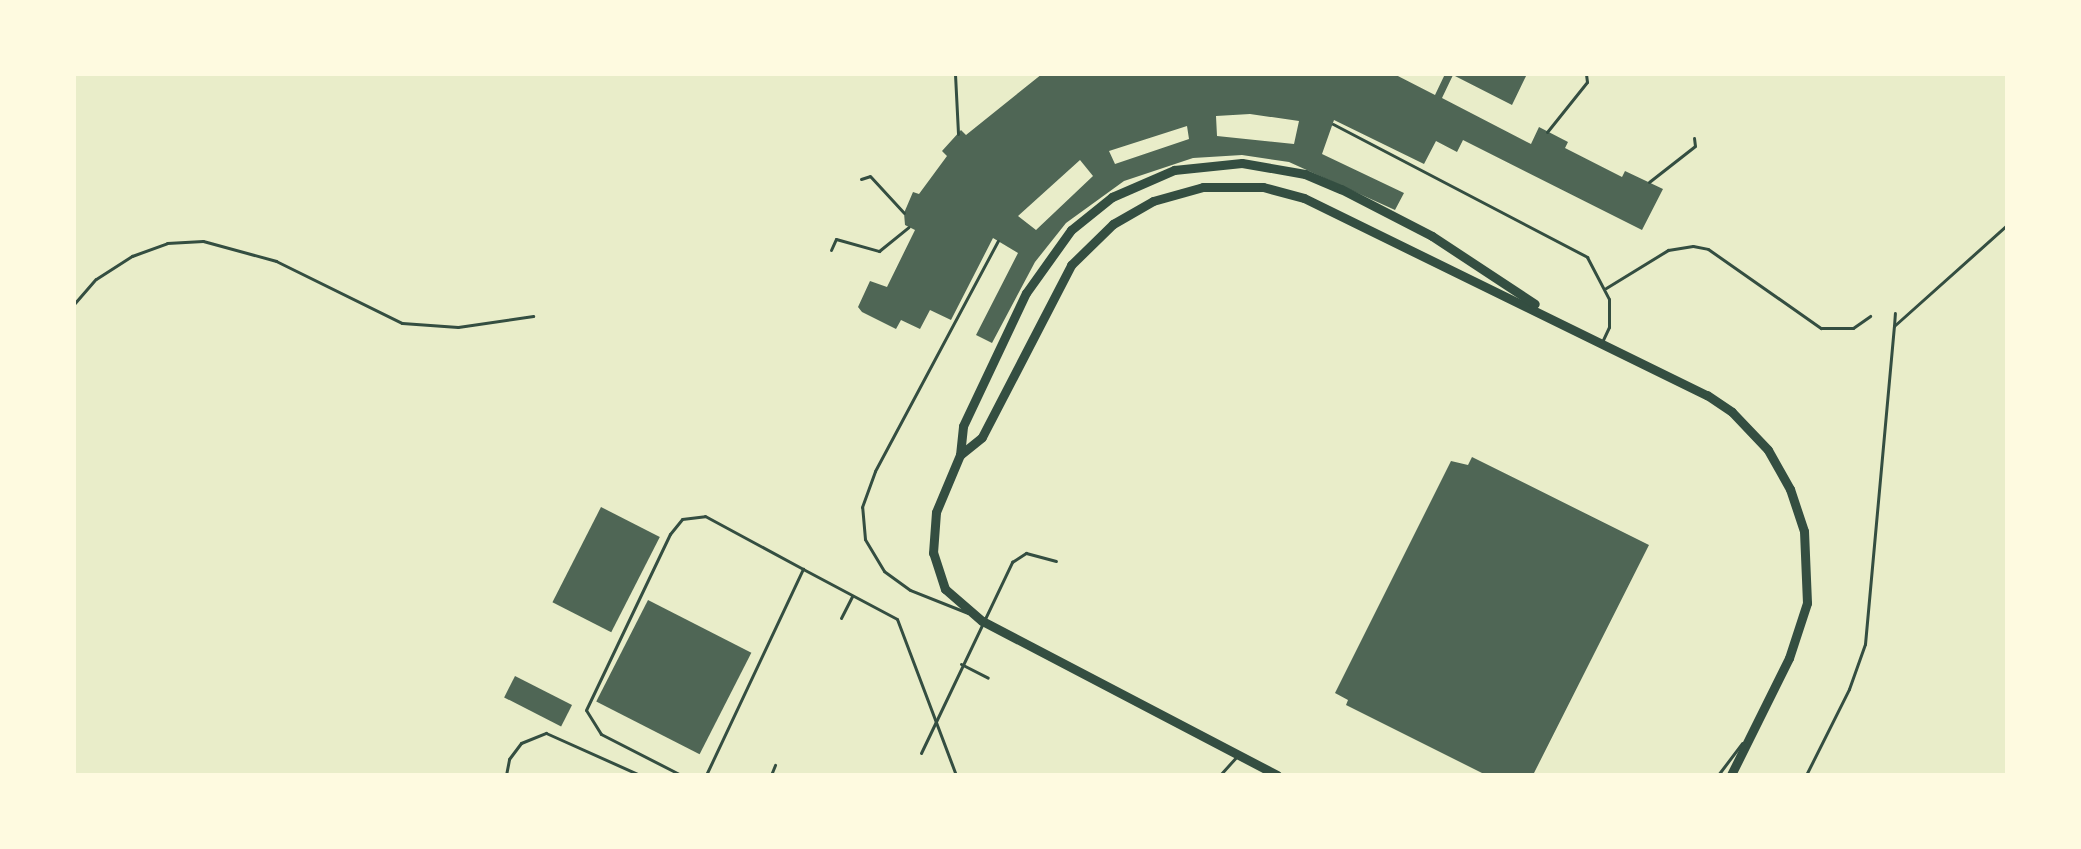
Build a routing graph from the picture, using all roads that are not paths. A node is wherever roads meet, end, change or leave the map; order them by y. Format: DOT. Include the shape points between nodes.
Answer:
graph roads {
  1 [pos="1333,124"];
  2 [pos="2007,225"];
  3 [pos="998,241"];
  4 [pos="1606,288"];
  5 [pos="74,304"];
  6 [pos="1895,313"];
  7 [pos="533,316"];
  8 [pos="1870,316"];
  9 [pos="1894,326"];
  10 [pos="1583,332"];
  11 [pos="1602,342"];
  12 [pos="960,455"];
  13 [pos="1056,561"];
  14 [pos="803,569"];
  15 [pos="853,595"];
  16 [pos="969,613"];
  17 [pos="841,618"];
  18 [pos="982,621"];
  19 [pos="961,664"];
  20 [pos="988,678"];
  21 [pos="936,717"];
  22 [pos="1753,730"];
  23 [pos="1242,752"];
  24 [pos="921,753"];
  25 [pos="775,765"];
  26 [pos="506,775"];
  27 [pos="640,775"];
  28 [pos="681,775"];
  29 [pos="706,775"];
  30 [pos="771,775"];
  31 [pos="956,775"];
  32 [pos="1220,775"];
  33 [pos="1277,775"];
  34 [pos="1718,775"];
  35 [pos="1731,775"];
  36 [pos="1806,775"];
  1 -- 4 [label="lane" via="1579,250 1593,262"];
  2 -- 9 [label="lane"];
  3 -- 16 [label="lane" via="875,471 862,507 865,539 884,571 910,590"];
  4 -- 8 [label="lane" via="1668,250 1693,246 1708,249 1821,328 1853,328"];
  4 -- 11 [label="lane" via="1610,319"];
  5 -- 7 [label="lane" via="96,279 132,256 167,243 203,241 276,261 402,323 458,327"];
  6 -- 9 [label="lane"];
  9 -- 36 [label="lane" via="1865,644"];
  10 -- 11 [label="street"];
  10 -- 12 [label="street" via="1293,194 1233,184 1188,190 1140,207 1083,250 1056,291 982,437"];
  10 -- 12 [label="street" via="1432,236 1305,174 1242,163 1183,168 1144,181 1096,208 1053,252 1026,293 978,390 963,426"];
  11 -- 22 [label="street" via="1732,412 1768,450 1790,489 1806,545 1807,603 1789,658"];
  12 -- 16 [label="street" via="936,514 933,553 945,589"];
  13 -- 18 [label="lane" via="1026,553 1015,558"];
  14 -- 15 [label="lane"];
  14 -- 28 [label="lane" via="705,516 682,519 670,534 586,710 601,734"];
  14 -- 29 [label="lane"];
  15 -- 17 [label="lane"];
  15 -- 21 [label="lane" via="897,619"];
  16 -- 18 [label="street"];
  18 -- 19 [label="lane"];
  18 -- 23 [label="street"];
  19 -- 20 [label="lane"];
  19 -- 21 [label="lane"];
  21 -- 24 [label="lane"];
  21 -- 31 [label="lane"];
  22 -- 34 [label="lane"];
  22 -- 35 [label="street"];
  23 -- 32 [label="lane"];
  23 -- 33 [label="street"];
  25 -- 30 [label="lane"];
  26 -- 27 [label="lane" via="509,759 521,743 546,733"];
}
